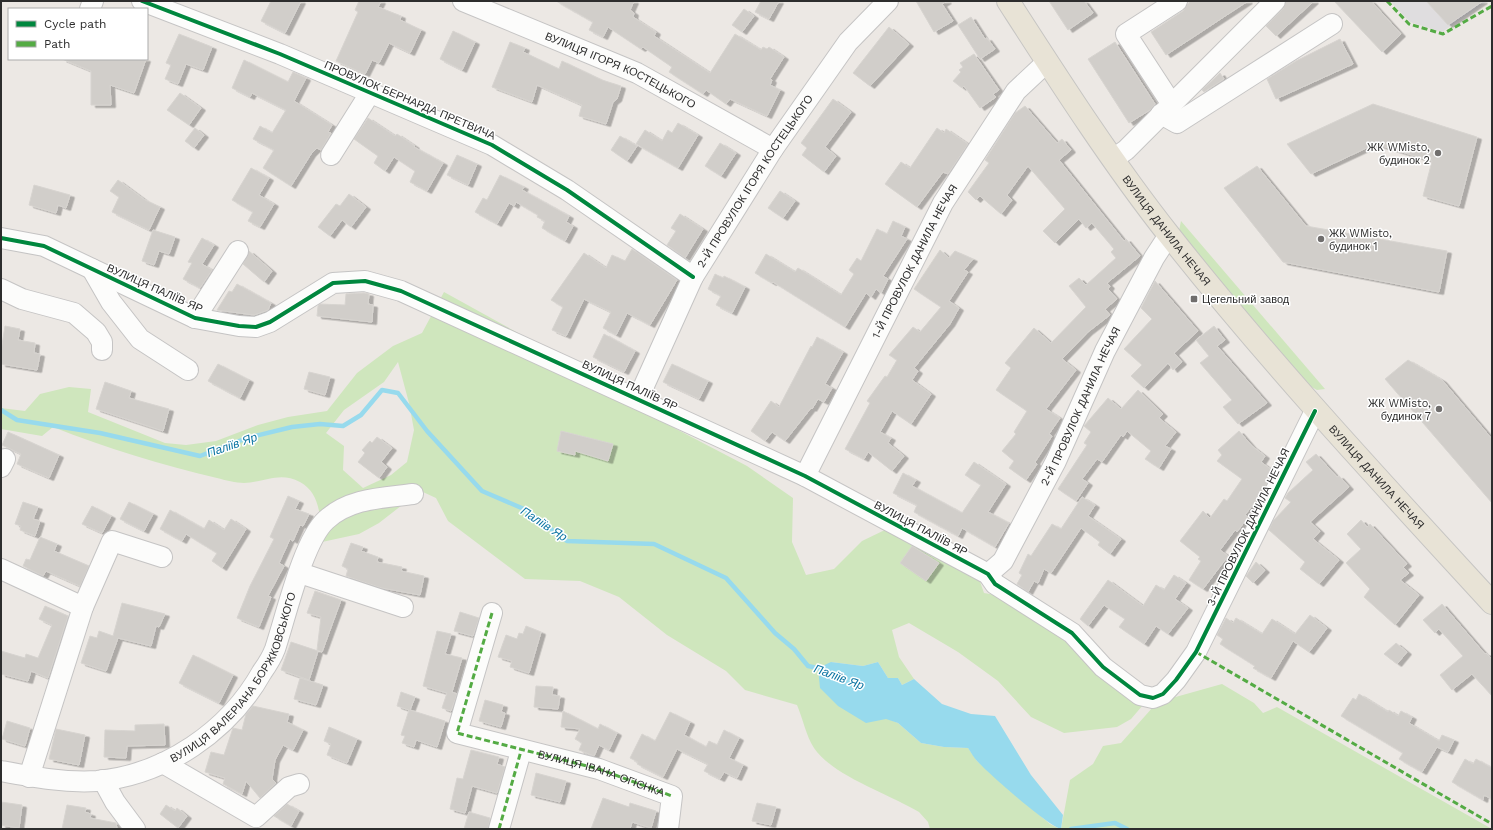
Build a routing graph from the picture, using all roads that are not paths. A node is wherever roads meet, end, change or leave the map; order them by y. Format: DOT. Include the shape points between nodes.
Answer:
graph roads {
  1 [pos="142,1"];
  2 [pos="463,1"];
  3 [pos="888,1"];
  4 [pos="1008,1"];
  5 [pos="1177,1"];
  6 [pos="1275,1"];
  7 [pos="1332,24"];
  8 [pos="1047,62"];
  9 [pos="370,93"];
  10 [pos="1166,109"];
  11 [pos="773,149"];
  12 [pos="331,155"];
  13 [pos="1113,159"];
  14 [pos="1169,235"];
  15 [pos="2,237"];
  16 [pos="238,251"];
  17 [pos="92,269"];
  18 [pos="694,277"];
  19 [pos="1,289"];
  20 [pos="195,318"];
  21 [pos="102,350"];
  22 [pos="188,370"];
  23 [pos="638,399"];
  24 [pos="1316,411"];
  25 [pos="805,476"];
  26 [pos="413,494"];
  27 [pos="162,557"];
  28 [pos="1,569"];
  29 [pos="300,574"];
  30 [pos="988,574"];
  31 [pos="1492,603"];
  32 [pos="83,607"];
  33 [pos="404,607"];
  34 [pos="492,613"];
  35 [pos="1196,652"];
  36 [pos="521,751"];
  37 [pos="163,763"];
  38 [pos="1,771"];
  39 [pos="29,776"];
  40 [pos="103,780"];
  41 [pos="299,784"];
  42 [pos="135,829"];
  43 [pos="499,829"];
  44 [pos="668,829"];
  1 -- 9 [label="street, ПРОВУЛОК БЕРНАРДА ПРЕТВИЧА" via="280,54"];
  2 -- 11 [label="street, ВУЛИЦЯ ІГОРЯ КОСТЕЦЬКОГО" via="637,73"];
  3 -- 11 [label="street, 2-Й ПРОВУЛОК ІГОРЯ КОСТЕЦЬКОГО" via="848,42"];
  4 -- 8 [label="main road, ВУЛИЦЯ ДАНИЛА НЕЧАЯ"];
  5 -- 10 [label="street" via="1126,34"];
  6 -- 10 [label="street"];
  7 -- 10 [label="street" via="1177,123"];
  8 -- 13 [label="main road, ВУЛИЦЯ ДАНИЛА НЕЧАЯ"];
  8 -- 25 [label="street, 1-Й ПРОВУЛОК ДАНИЛА НЕЧАЯ" via="1016,91 943,203"];
  9 -- 12 [label="street"];
  9 -- 18 [label="street, ПРОВУЛОК БЕРНАРДА ПРЕТВИЧА" via="492,145 567,190"];
  10 -- 13 [label="street" via="1126,150"];
  11 -- 18 [label="street, 2-Й ПРОВУЛОК ІГОРЯ КОСТЕЦЬКОГО"];
  13 -- 14 [label="main road, ВУЛИЦЯ ДАНИЛА НЕЧАЯ"];
  14 -- 24 [label="main road, ВУЛИЦЯ ДАНИЛА НЕЧАЯ"];
  14 -- 30 [label="street, 2-Й ПРОВУЛОК ДАНИЛА НЕЧАЯ" via="1154,258 1106,351 1056,461 1003,561"];
  15 -- 17 [label="street, ВУЛИЦЯ ПАЛІЇВ ЯР" via="44,246"];
  16 -- 20 [label="street"];
  17 -- 20 [label="street, ВУЛИЦЯ ПАЛІЇВ ЯР"];
  17 -- 22 [label="street" via="111,302 140,339"];
  18 -- 23 [label="street, 2-Й ПРОВУЛОК ІГОРЯ КОСТЕЦЬКОГО"];
  19 -- 21 [label="street" via="22,299 74,313 96,332 102,342"];
  20 -- 23 [label="street, ВУЛИЦЯ ПАЛІЇВ ЯР" via="256,327 270,322 333,283 365,281 401,291"];
  23 -- 25 [label="street, ВУЛИЦЯ ПАЛІЇВ ЯР"];
  24 -- 31 [label="main road, ВУЛИЦЯ ДАНИЛА НЕЧАЯ"];
  24 -- 35 [label="street, 3-Й ПРОВУЛОК ДАНИЛА НЕЧАЯ"];
  25 -- 30 [label="street, ВУЛИЦЯ ПАЛІЇВ ЯР"];
  26 -- 29 [label="street, ВУЛИЦЯ ВАЛЕРІАНА БОРЖКОВСЬКОГО" via="357,502 341,509 325,521 310,540"];
  27 -- 32 [label="street" via="112,541"];
  28 -- 32 [label="street"];
  29 -- 33 [label="street"];
  29 -- 37 [label="street, ВУЛИЦЯ ВАЛЕРІАНА БОРЖКОВСЬКОГО" via="275,651 253,689 227,720 199,743"];
  30 -- 35 [label="street, ВУЛИЦЯ ПАЛІЇВ ЯР" via="995,584 1072,633 1103,667 1140,695 1153,698 1163,694"];
  32 -- 39 [label="street"];
  34 -- 36 [label="street, ВУЛИЦЯ ІВАНА ОГІЄНКА" via="457,733"];
  36 -- 43 [label="street"];
  36 -- 44 [label="street, ВУЛИЦЯ ІВАНА ОГІЄНКА" via="599,769 672,796"];
  37 -- 40 [label="street, ВУЛИЦЯ ВАЛЕРІАНА БОРЖКОВСЬКОГО"];
  37 -- 41 [label="street" via="256,817 289,787"];
  38 -- 39 [label="street, ВУЛИЦЯ ВАЛЕРІАНА БОРЖКОВСЬКОГО"];
  39 -- 40 [label="street, ВУЛИЦЯ ВАЛЕРІАНА БОРЖКОВСЬКОГО" via="62,781"];
  40 -- 42 [label="street"];
}
